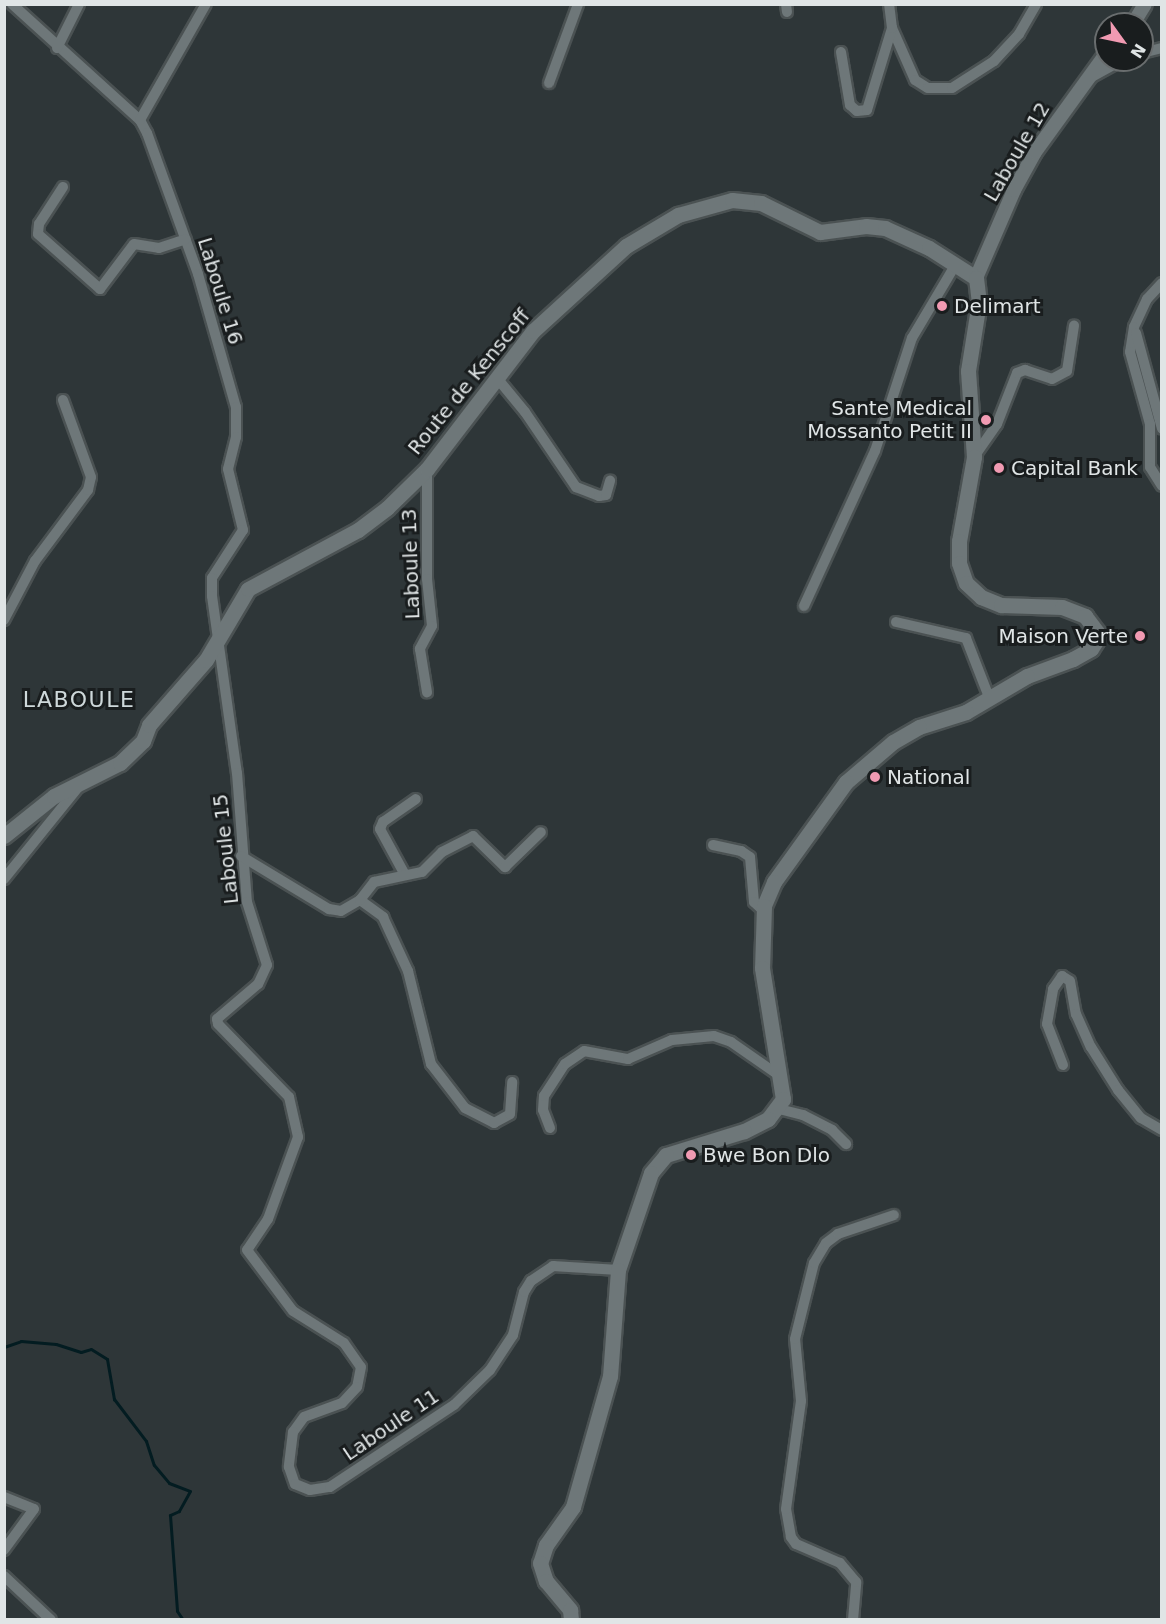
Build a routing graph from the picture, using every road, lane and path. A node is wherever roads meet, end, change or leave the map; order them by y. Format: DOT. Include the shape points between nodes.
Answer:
graph roads {
  1 [pos="12,4"];
  2 [pos="79,4"];
  3 [pos="206,4"];
  4 [pos="578,4"];
  5 [pos="889,4"];
  6 [pos="1036,4"];
  7 [pos="892,28"];
  8 [pos="57,48"];
  9 [pos="842,52"];
  10 [pos="1094,68"];
  11 [pos="1102,72"];
  12 [pos="549,83"];
  13 [pos="1082,83"];
  14 [pos="140,120"];
  15 [pos="63,187"];
  16 [pos="186,239"];
  17 [pos="956,264"];
  18 [pos="976,278"];
  19 [pos="1161,283"];
  20 [pos="1074,326"];
  21 [pos="1134,327"];
  22 [pos="497,378"];
  23 [pos="63,400"];
  24 [pos="1161,429"];
  25 [pos="974,457"];
  26 [pos="427,469"];
  27 [pos="610,481"];
  28 [pos="1161,486"];
  29 [pos="804,606"];
  30 [pos="4,620"];
  31 [pos="896,622"];
  32 [pos="220,638"];
  33 [pos="428,692"];
  34 [pos="989,697"];
  35 [pos="82,782"];
  36 [pos="416,799"];
  37 [pos="541,832"];
  38 [pos="4,837"];
  39 [pos="712,845"];
  40 [pos="241,856"];
  41 [pos="404,873"];
  42 [pos="4,879"];
  43 [pos="360,900"];
  44 [pos="764,911"];
  45 [pos="1063,1065"];
  46 [pos="780,1076"];
  47 [pos="512,1082"];
  48 [pos="779,1109"];
  49 [pos="550,1128"];
  50 [pos="1161,1130"];
  51 [pos="846,1144"];
  52 [pos="894,1215"];
  53 [pos="618,1270"];
  54 [pos="344,1343"];
  55 [pos="4,1497"];
  56 [pos="4,1550"];
  57 [pos="4,1576"];
  58 [pos="51,1620"];
  59 [pos="571,1620"];
  60 [pos="853,1620"];
  1 -- 8 [label="street, Laboule 16"];
  2 -- 8 [label="street"];
  3 -- 14 [label="street"];
  4 -- 12 [label="street"];
  5 -- 7 [label="street"];
  6 -- 7 [label="street" via="1019,34 994,61 968,80 945,89 928,88 915,80"];
  7 -- 9 [label="street" via="867,110 857,111 850,105"];
  8 -- 14 [label="street, Laboule 16"];
  10 -- 13 [label="street, Laboule 12"];
  11 -- 13 [label="street"];
  13 -- 18 [label="street, Laboule 12" via="1014,190"];
  14 -- 16 [label="street, Laboule 16" via="161,164"];
  15 -- 16 [label="street" via="39,224 38,234 100,289 134,244 159,248"];
  16 -- 32 [label="street, Laboule 16" via="236,408 236,437 228,470 243,530 212,578"];
  17 -- 18 [label="main road, Route de Kenscoff"];
  17 -- 22 [label="main road, Route de Kenscoff" via="885,228 866,226 820,232 761,203 710,203 678,214 626,246 533,331"];
  17 -- 29 [label="street" via="912,338 888,402 875,452"];
  18 -- 25 [label="main road" via="979,302 968,371"];
  19 -- 21 [label="street" via="1147,299"];
  20 -- 25 [label="street" via="1067,370 1052,379 1025,370 1017,373 997,424"];
  21 -- 24 [label="street"];
  21 -- 28 [label="street" via="1130,352 1150,424 1150,467"];
  22 -- 26 [label="main road, Route de Kenscoff"];
  22 -- 27 [label="street" via="576,487 606,495"];
  23 -- 30 [label="street" via="91,477 88,490 35,561"];
  25 -- 34 [label="main road" via="959,541 959,563 966,583 981,597 1001,605 1062,607 1085,616 1097,632 1091,649"];
  26 -- 32 [label="main road, Route de Kenscoff" via="358,530 248,590"];
  26 -- 33 [label="street, Laboule 13" via="427,579 432,626 420,650"];
  31 -- 34 [label="street" via="966,638"];
  32 -- 35 [label="main road, Route de Kenscoff" via="194,676 149,725 143,741 120,763"];
  32 -- 40 [label="street, Laboule 15" via="225,704 237,773"];
  34 -- 44 [label="main road" via="966,712 919,727 893,742 846,782 774,882"];
  35 -- 38 [label="main road, Route de Kenscoff" via="54,796"];
  35 -- 42 [label="street"];
  36 -- 41 [label="street" via="383,822 380,829"];
  37 -- 41 [label="street" via="505,867 473,836 442,852 422,872"];
  39 -- 44 [label="street" via="750,857 754,902"];
  40 -- 43 [label="street" via="329,909 341,911"];
  40 -- 54 [label="street, Laboule 15" via="247,902 267,965 258,984 219,1014 218,1024 289,1098 298,1137 268,1219 247,1250 293,1311"];
  41 -- 43 [label="street" via="374,882"];
  43 -- 47 [label="street" via="383,917 408,971 431,1064 465,1108 494,1124 510,1114"];
  44 -- 46 [label="main road" via="762,968"];
  45 -- 50 [label="street" via="1047,1024 1053,989 1062,976 1070,981 1076,1014 1091,1047 1118,1090 1141,1118"];
  46 -- 48 [label="main road" via="783,1099"];
  46 -- 49 [label="street" via="731,1042 714,1036 672,1040 628,1059 585,1051 565,1064 544,1096 543,1110"];
  48 -- 51 [label="street" via="803,1115 832,1130"];
  48 -- 53 [label="main road" via="744,1131 666,1155 651,1173"];
  52 -- 60 [label="street" via="838,1233 826,1243 814,1263 795,1339 801,1401 786,1509 791,1537 796,1544 840,1563 856,1582"];
  53 -- 54 [label="street, Laboule 11" via="553,1266 531,1281 524,1292 513,1335 490,1370 454,1405 330,1487 309,1490 295,1484 289,1467 293,1431 304,1417 342,1403 357,1387 361,1367"];
  53 -- 59 [label="main road" via="610,1376 573,1507 546,1545 540,1563 546,1581 570,1610"];
  55 -- 56 [label="street" via="34,1509"];
  57 -- 58 [label="street"];
}
